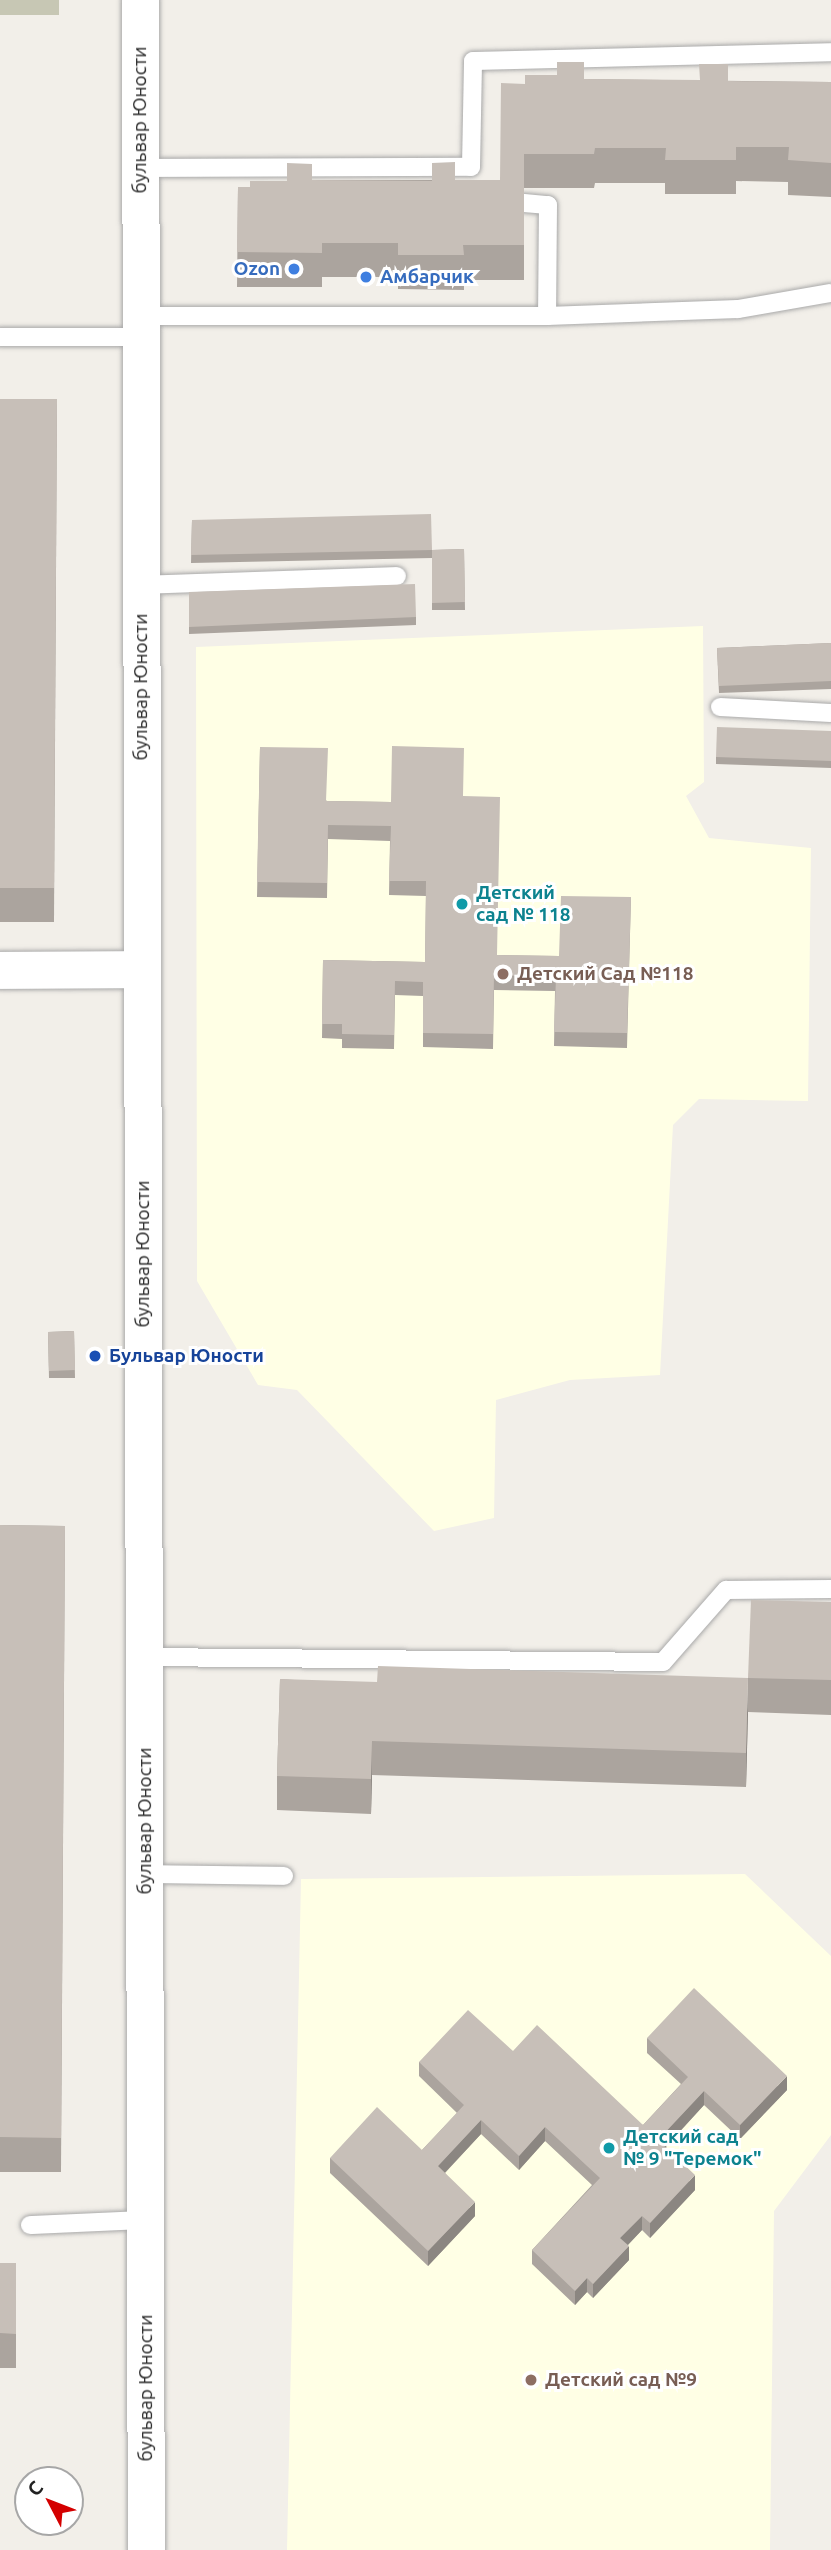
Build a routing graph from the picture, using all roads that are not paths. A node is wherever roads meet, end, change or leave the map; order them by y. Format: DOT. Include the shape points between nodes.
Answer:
graph roads {
  1 [pos="140,0"];
  2 [pos="831,52"];
  3 [pos="471,167"];
  4 [pos="140,168"];
  5 [pos="486,184"];
  6 [pos="524,203"];
  7 [pos="831,293"];
  8 [pos="547,316"];
  9 [pos="140,326"];
  10 [pos="0,337"];
  11 [pos="397,576"];
  12 [pos="141,585"];
  13 [pos="720,707"];
  14 [pos="831,713"];
  15 [pos="142,969"];
  16 [pos="0,970"];
  17 [pos="831,1589"];
  18 [pos="145,1657"];
  19 [pos="144,1874"];
  20 [pos="284,1876"];
  21 [pos="145,2220"];
  22 [pos="30,2225"];
  23 [pos="146,2550"];
  1 -- 4 [label="street, бульвар Юности"];
  2 -- 3 [label="lane" via="472,61"];
  3 -- 4 [label="lane"];
  3 -- 5 [label="lane"];
  4 -- 9 [label="street, бульвар Юности"];
  6 -- 8 [label="lane" via="548,205"];
  7 -- 8 [label="lane" via="738,309"];
  8 -- 9 [label="lane"];
  9 -- 10 [label="lane"];
  9 -- 12 [label="street, бульвар Юности"];
  11 -- 12 [label="lane"];
  12 -- 15 [label="street, бульвар Юности"];
  13 -- 14 [label="lane"];
  15 -- 16 [label="street"];
  15 -- 18 [label="street, бульвар Юности"];
  17 -- 18 [label="lane" via="726,1590 663,1662"];
  18 -- 19 [label="street, бульвар Юности"];
  19 -- 20 [label="lane"];
  19 -- 21 [label="street, бульвар Юности"];
  21 -- 22 [label="lane"];
  21 -- 23 [label="street, бульвар Юности"];
}
